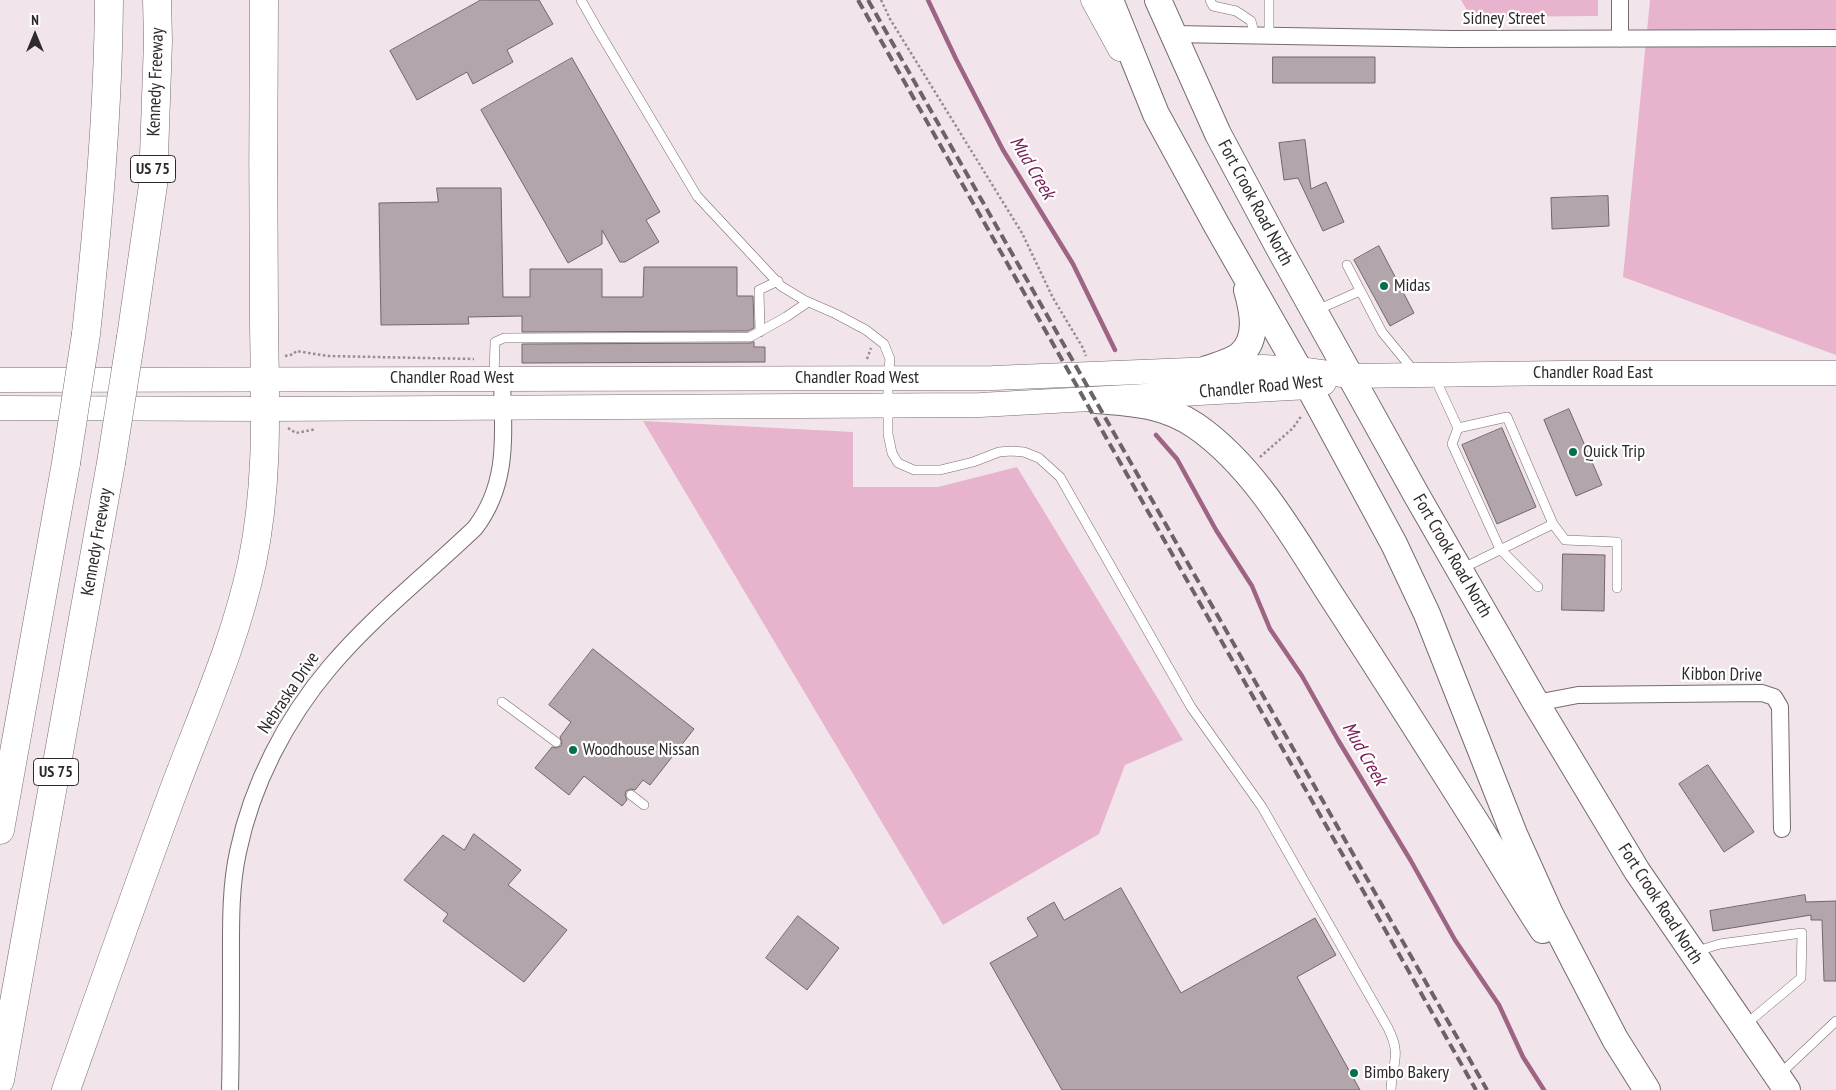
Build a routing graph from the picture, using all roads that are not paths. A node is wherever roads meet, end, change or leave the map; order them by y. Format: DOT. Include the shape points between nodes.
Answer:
graph roads {
  1 [pos="109,0"];
  2 [pos="158,0"];
  3 [pos="264,0"];
  4 [pos="581,0"];
  5 [pos="1093,0"];
  6 [pos="1110,0"];
  7 [pos="1158,0"];
  8 [pos="1210,0"];
  9 [pos="1269,0"];
  10 [pos="1620,0"];
  11 [pos="1172,34"];
  12 [pos="1262,36"];
  13 [pos="1836,38"];
  14 [pos="1620,39"];
  15 [pos="1156,114"];
  16 [pos="1238,264"];
  17 [pos="1346,265"];
  18 [pos="778,282"];
  19 [pos="1360,291"];
  20 [pos="808,302"];
  21 [pos="1314,311"];
  22 [pos="760,332"];
  23 [pos="1207,369"];
  24 [pos="1836,373"];
  25 [pos="1426,375"];
  26 [pos="1350,376"];
  27 [pos="498,378"];
  28 [pos="266,379"];
  29 [pos="888,379"];
  30 [pos="0,380"];
  31 [pos="1308,385"];
  32 [pos="1096,400"];
  33 [pos="888,406"];
  34 [pos="502,407"];
  35 [pos="0,408"];
  36 [pos="266,409"];
  37 [pos="1458,428"];
  38 [pos="1553,524"];
  39 [pos="1500,549"];
  40 [pos="1461,570"];
  41 [pos="1538,587"];
  42 [pos="1617,588"];
  43 [pos="502,702"];
  44 [pos="1536,703"];
  45 [pos="556,742"];
  46 [pos="631,795"];
  47 [pos="644,805"];
  48 [pos="1782,829"];
  49 [pos="0,830"];
  50 [pos="1692,953"];
  51 [pos="1836,1021"];
  52 [pos="1743,1027"];
  53 [pos="1615,1039"];
  54 [pos="0,1080"];
  55 [pos="1782,1083"];
  56 [pos="66,1090"];
  57 [pos="230,1090"];
  58 [pos="1391,1090"];
  59 [pos="1647,1090"];
  1 -- 49 [label="highway, US 75, bridge" via="109,70 86,334"];
  2 -- 54 [label="highway, Kennedy Freeway / US 75, bridge" via="153,185 131,337"];
  3 -- 28 [label="highway"];
  4 -- 18 [label="lane" via="697,196"];
  5 -- 15 [label="main road"];
  6 -- 15 [label="main road"];
  7 -- 11 [label="main road, Fort Crook Road North"];
  8 -- 12 [label="lane" via="1213,6 1236,12 1251,21"];
  9 -- 12 [label="lane"];
  10 -- 14 [label="street"];
  11 -- 12 [label="street, Sidney Street"];
  11 -- 21 [label="main road, Fort Crook Road North" via="1218,134"];
  12 -- 14 [label="street, Sidney Street"];
  13 -- 14 [label="street, Sidney Street"];
  15 -- 16 [label="main road"];
  16 -- 23 [label="main road" via="1252,310 1252,336 1240,355"];
  16 -- 31 [label="main road"];
  17 -- 19 [label="lane"];
  18 -- 20 [label="lane"];
  18 -- 22 [label="lane" via="759,290"];
  19 -- 21 [label="lane"];
  19 -- 25 [label="lane" via="1382,332"];
  20 -- 22 [label="lane"];
  20 -- 29 [label="lane" via="866,330 884,344 890,359"];
  21 -- 26 [label="main road, Fort Crook Road North"];
  22 -- 27 [label="lane" via="750,337 504,338 495,342"];
  23 -- 29 [label="main road, Chandler Road West"];
  23 -- 31 [label="main road, Chandler Road West" via="1263,367"];
  24 -- 25 [label="main road, Chandler Road East"];
  25 -- 26 [label="main road, Chandler Road East"];
  25 -- 37 [label="lane"];
  26 -- 31 [label="main road, Chandler Road West"];
  26 -- 40 [label="main road, Fort Crook Road North"];
  27 -- 28 [label="main road, Chandler Road West"];
  27 -- 29 [label="main road, Chandler Road West"];
  27 -- 34 [label="street, Nebraska Drive"];
  28 -- 30 [label="main road, Chandler Road West"];
  28 -- 36 [label="highway"];
  29 -- 33 [label="lane"];
  31 -- 32 [label="main road, Chandler Road West"];
  31 -- 53 [label="main road" via="1427,614 1514,834 1550,914"];
  32 -- 33 [label="main road, Chandler Road West" via="980,406"];
  32 -- 53 [label="main road" via="1142,403 1180,416 1216,441 1250,476 1393,690"];
  33 -- 34 [label="main road, Chandler Road West"];
  33 -- 58 [label="lane" via="892,453 898,463 914,470 940,470 1011,451 1040,458 1060,478 1191,707 1262,807 1388,1028 1396,1052"];
  34 -- 36 [label="main road, Chandler Road West"];
  34 -- 57 [label="street, Nebraska Drive" via="502,466 485,515 475,528 364,630 330,667 288,726 261,780 244,825 234,883"];
  35 -- 36 [label="main road, Chandler Road West"];
  36 -- 56 [label="highway" via="263,493 242,605"];
  37 -- 38 [label="lane" via="1507,417 1514,445"];
  37 -- 39 [label="lane" via="1452,444 1467,466"];
  38 -- 39 [label="lane"];
  38 -- 42 [label="lane" via="1565,540 1617,542"];
  39 -- 40 [label="lane"];
  39 -- 41 [label="lane"];
  40 -- 44 [label="main road, Fort Crook Road North"];
  43 -- 45 [label="lane"];
  44 -- 48 [label="street, Kibbon Drive" via="1578,696 1762,693 1774,697 1780,707"];
  44 -- 50 [label="main road, Fort Crook Road North" via="1637,871"];
  46 -- 47 [label="lane"];
  50 -- 52 [label="main road, Fort Crook Road North"];
  50 -- 52 [label="lane" via="1720,944 1802,933 1801,978"];
  51 -- 55 [label="lane"];
  52 -- 55 [label="main road, Fort Crook Road North"];
  53 -- 59 [label="main road"];
}
